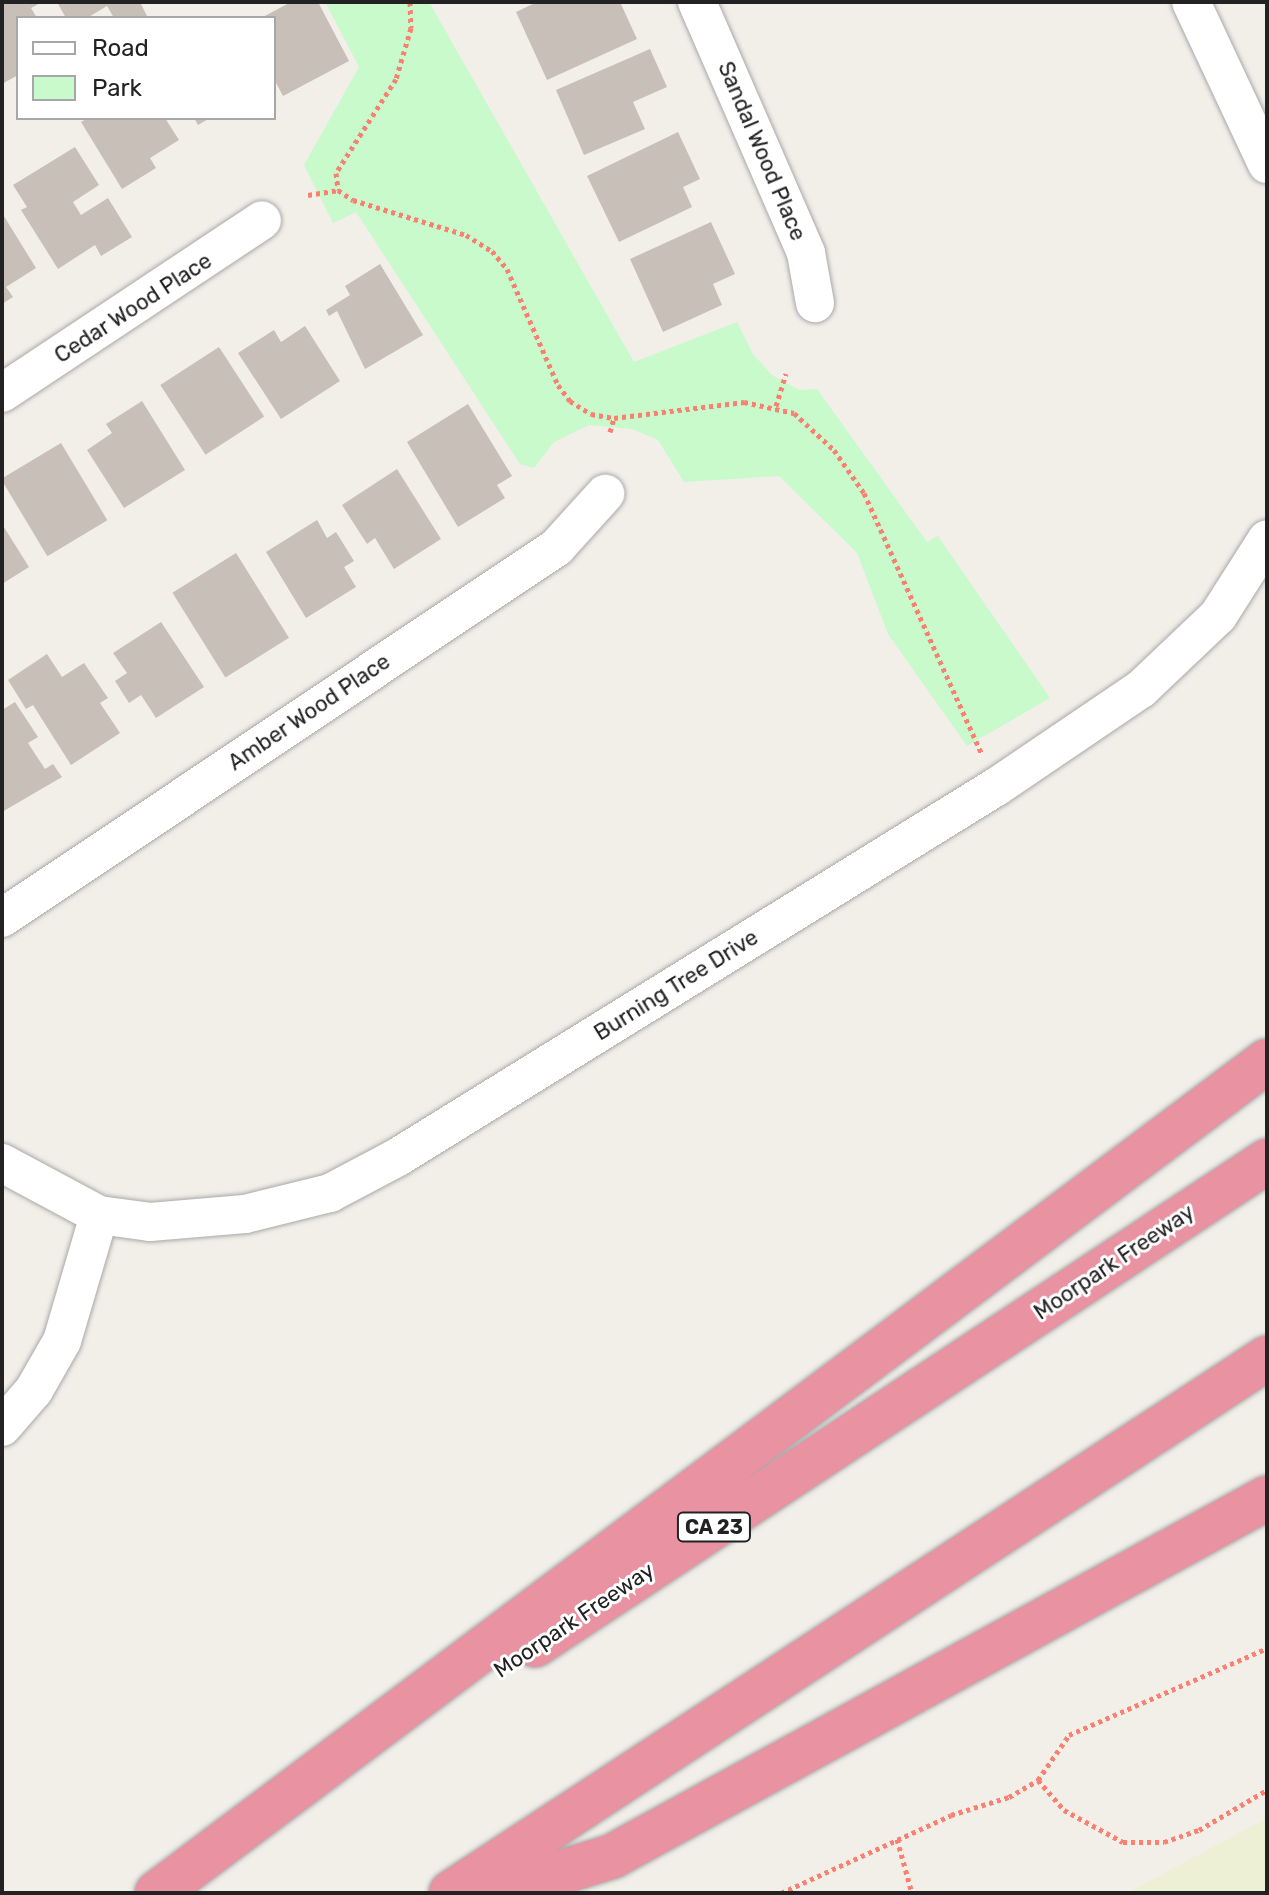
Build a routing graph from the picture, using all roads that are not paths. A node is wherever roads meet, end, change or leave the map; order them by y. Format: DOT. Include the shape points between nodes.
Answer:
graph roads {
  1 [pos="697,2"];
  2 [pos="1191,2"];
  3 [pos="1267,164"];
  4 [pos="262,220"];
  5 [pos="815,303"];
  6 [pos="2,393"];
  7 [pos="605,494"];
  8 [pos="1267,539"];
  9 [pos="2,918"];
  10 [pos="1267,1061"];
  11 [pos="1267,1161"];
  12 [pos="2,1163"];
  13 [pos="99,1215"];
  14 [pos="1267,1358"];
  15 [pos="2,1427"];
  16 [pos="1267,1498"];
  17 [pos="159,1893"];
  18 [pos="451,1893"];
  19 [pos="495,1893"];
  1 -- 5 [label="street, Sandal Wood Place" via="806,253"];
  2 -- 3 [label="street"];
  4 -- 6 [label="street, Cedar Wood Place"];
  7 -- 9 [label="street, Amber Wood Place" via="557,547"];
  8 -- 13 [label="street, Burning Tree Drive" via="1218,616 1141,689 996,787 398,1157 330,1193 245,1214 150,1222"];
  10 -- 17 [label="highway"];
  11 -- 17 [label="highway, Moorpark Freeway / CA 23"];
  12 -- 13 [label="street, Burning Tree Drive"];
  13 -- 15 [label="street" via="62,1341 34,1390"];
  14 -- 18 [label="highway"];
  16 -- 19 [label="highway" via="613,1856"];
}
